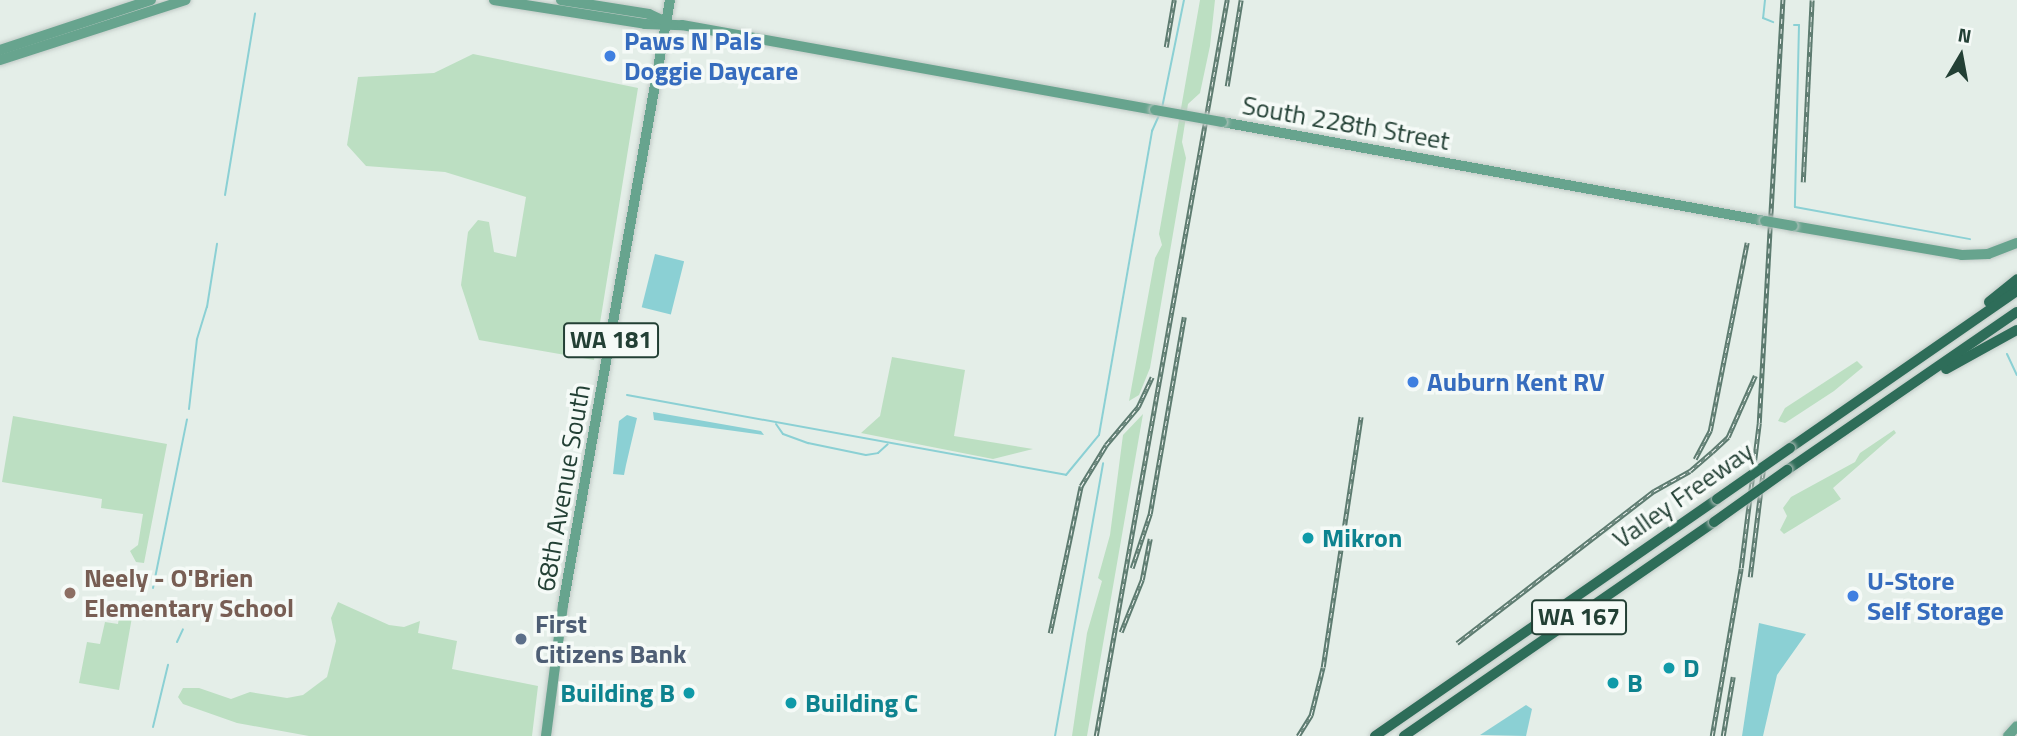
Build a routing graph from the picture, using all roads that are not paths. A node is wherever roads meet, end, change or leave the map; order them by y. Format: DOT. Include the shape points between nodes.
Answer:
graph roads {
  1 [pos="151,0"];
  2 [pos="186,0"];
  3 [pos="494,0"];
  4 [pos="561,0"];
  5 [pos="670,0"];
  6 [pos="666,22"];
  7 [pos="0,50"];
  8 [pos="0,60"];
  9 [pos="2017,243"];
  10 [pos="2017,279"];
  11 [pos="2017,291"];
  12 [pos="2017,312"];
  13 [pos="2017,330"];
  14 [pos="1898,373"];
  15 [pos="1900,393"];
  16 [pos="2017,726"];
  17 [pos="546,736"];
  18 [pos="1375,736"];
  19 [pos="1404,736"];
  20 [pos="2008,736"];
  1 -- 7 [label="main road"];
  2 -- 8 [label="main road"];
  3 -- 6 [label="main road, South 228th Street" via="634,23"];
  4 -- 6 [label="main road, South 228th Street" via="649,14"];
  5 -- 6 [label="main road, 68th Avenue South / WA 181"];
  6 -- 9 [label="main road, South 228th Street, bridge" via="1962,255 1988,254"];
  6 -- 17 [label="main road, 68th Avenue South / WA 181" via="563,605"];
  10 -- 14 [label="highway" via="1931,341"];
  11 -- 14 [label="highway, Valley Freeway / WA 167"];
  12 -- 15 [label="highway, Valley Freeway / WA 167"];
  13 -- 15 [label="highway"];
  14 -- 18 [label="highway, Valley Freeway / WA 167, bridge"];
  15 -- 19 [label="highway, Valley Freeway / WA 167, bridge"];
  16 -- 20 [label="main road"];
}
